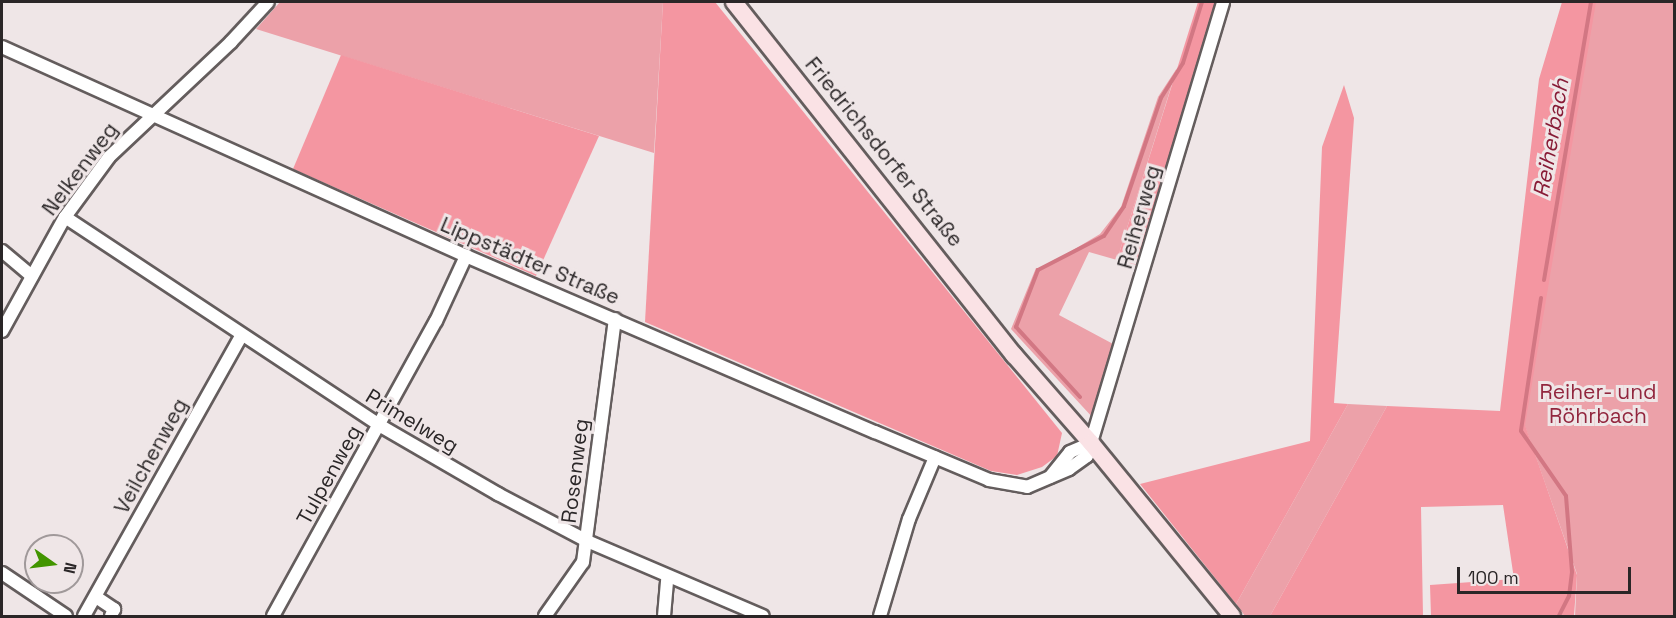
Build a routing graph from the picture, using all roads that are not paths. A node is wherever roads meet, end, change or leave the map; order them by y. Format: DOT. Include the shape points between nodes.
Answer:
graph roads {
  1 [pos="268,2"];
  2 [pos="734,2"];
  3 [pos="1223,2"];
  4 [pos="2,47"];
  5 [pos="152,114"];
  6 [pos="65,216"];
  7 [pos="2,251"];
  8 [pos="466,256"];
  9 [pos="32,276"];
  10 [pos="615,319"];
  11 [pos="2,331"];
  12 [pos="242,335"];
  13 [pos="379,425"];
  14 [pos="1091,443"];
  15 [pos="935,457"];
  16 [pos="587,542"];
  17 [pos="2,573"];
  18 [pos="667,578"];
  19 [pos="96,597"];
  20 [pos="66,616"];
  21 [pos="84,616"];
  22 [pos="111,616"];
  23 [pos="273,616"];
  24 [pos="545,616"];
  25 [pos="664,616"];
  26 [pos="763,616"];
  27 [pos="880,616"];
  28 [pos="1232,616"];
  1 -- 5 [label="street, Nelkenweg" via="231,42"];
  2 -- 14 [label="main road, Friedrichsdorfer Straße" via="1068,420"];
  3 -- 14 [label="street, Reiherweg"];
  4 -- 5 [label="street, Lippstädter Straße"];
  5 -- 6 [label="street, Nelkenweg" via="118,146"];
  5 -- 8 [label="street, Lippstädter Straße"];
  6 -- 9 [label="street, Nelkenweg"];
  6 -- 12 [label="street, Primelweg"];
  7 -- 9 [label="street"];
  8 -- 10 [label="street, Lippstädter Straße"];
  8 -- 13 [label="street, Tulpenweg" via="436,321"];
  9 -- 11 [label="street, Nelkenweg"];
  10 -- 15 [label="street, Lippstädter Straße"];
  10 -- 16 [label="street, Rosenweg" via="586,516"];
  12 -- 13 [label="street, Primelweg"];
  12 -- 19 [label="street, Veilchenweg"];
  13 -- 16 [label="street, Primelweg"];
  13 -- 23 [label="street, Tulpenweg"];
  14 -- 15 [label="street, Lippstädter Straße" via="1070,452 1050,477 1027,486 1012,486"];
  14 -- 28 [label="main road, Friedrichsdorfer Straße"];
  15 -- 27 [label="street" via="909,519"];
  16 -- 18 [label="street, Primelweg"];
  16 -- 24 [label="street, Rosenweg" via="573,581"];
  17 -- 20 [label="street"];
  18 -- 25 [label="street"];
  18 -- 26 [label="street, Primelweg"];
  19 -- 21 [label="street, Veilchenweg"];
  19 -- 22 [label="street" via="114,609"];
}
